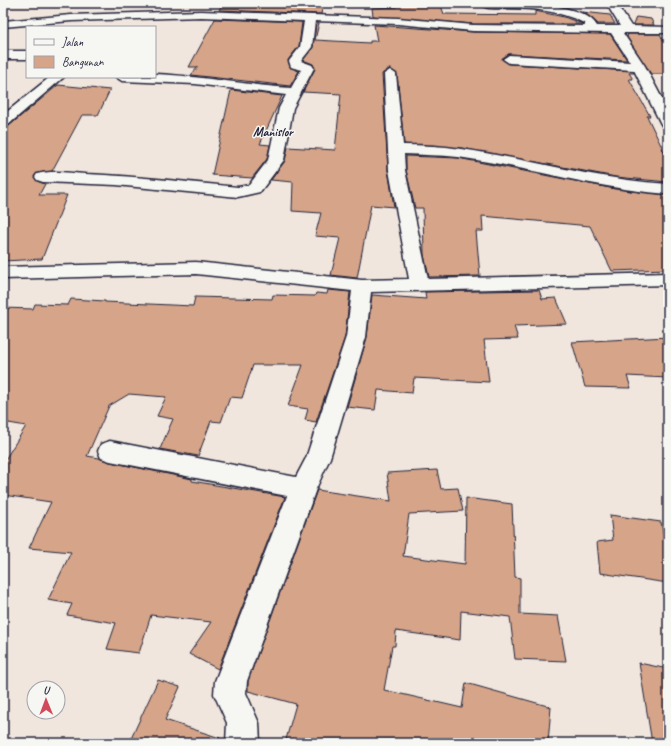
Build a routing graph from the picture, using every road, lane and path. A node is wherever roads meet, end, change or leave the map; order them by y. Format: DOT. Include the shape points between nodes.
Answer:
graph roads {
  1 [pos="485,3"];
  2 [pos="611,3"];
  3 [pos="82,6"];
  4 [pos="391,9"];
  5 [pos="120,17"];
  6 [pos="71,18"];
  7 [pos="310,18"];
  8 [pos="398,21"];
  9 [pos="3,24"];
  10 [pos="111,26"];
  11 [pos="593,30"];
  12 [pos="614,30"];
  13 [pos="628,30"];
  14 [pos="668,30"];
  15 [pos="3,55"];
  16 [pos="26,55"];
  17 [pos="509,60"];
  18 [pos="639,66"];
  19 [pos="390,74"];
  20 [pos="57,78"];
  21 [pos="146,78"];
  22 [pos="294,92"];
  23 [pos="666,116"];
  24 [pos="3,122"];
  25 [pos="396,149"];
  26 [pos="43,177"];
  27 [pos="668,189"];
  28 [pos="3,272"];
  29 [pos="668,279"];
  30 [pos="362,286"];
  31 [pos="420,286"];
  32 [pos="110,451"];
  33 [pos="303,489"];
  34 [pos="243,743"];
  1 -- 11 [label="street" via="566,10 589,21"];
  2 -- 13 [label="street"];
  3 -- 6 [label="street"];
  4 -- 8 [label="street"];
  5 -- 6 [label="street"];
  5 -- 7 [label="street" via="201,14"];
  5 -- 10 [label="street"];
  6 -- 9 [label="street"];
  7 -- 8 [label="street"];
  7 -- 22 [label="street" via="306,48 295,61 295,64 308,68"];
  8 -- 11 [label="street" via="473,28"];
  11 -- 12 [label="street"];
  12 -- 13 [label="street"];
  12 -- 18 [label="street"];
  13 -- 14 [label="street"];
  15 -- 16 [label="street"];
  17 -- 18 [label="street"];
  18 -- 23 [label="street"];
  19 -- 25 [label="street"];
  20 -- 24 [label="street"];
  21 -- 22 [label="street" via="195,80"];
  22 -- 26 [label="street" via="286,108 276,160 257,186 250,190 238,192 87,177"];
  25 -- 27 [label="street" via="459,153 632,187"];
  25 -- 31 [label="street" via="397,170"];
  28 -- 30 [label="street" via="196,268"];
  29 -- 31 [label="street"];
  30 -- 31 [label="street"];
  30 -- 33 [label="street" via="356,337 318,458"];
  32 -- 33 [label="street"];
  33 -- 34 [label="street" via="231,682 230,694 244,723"];
}
